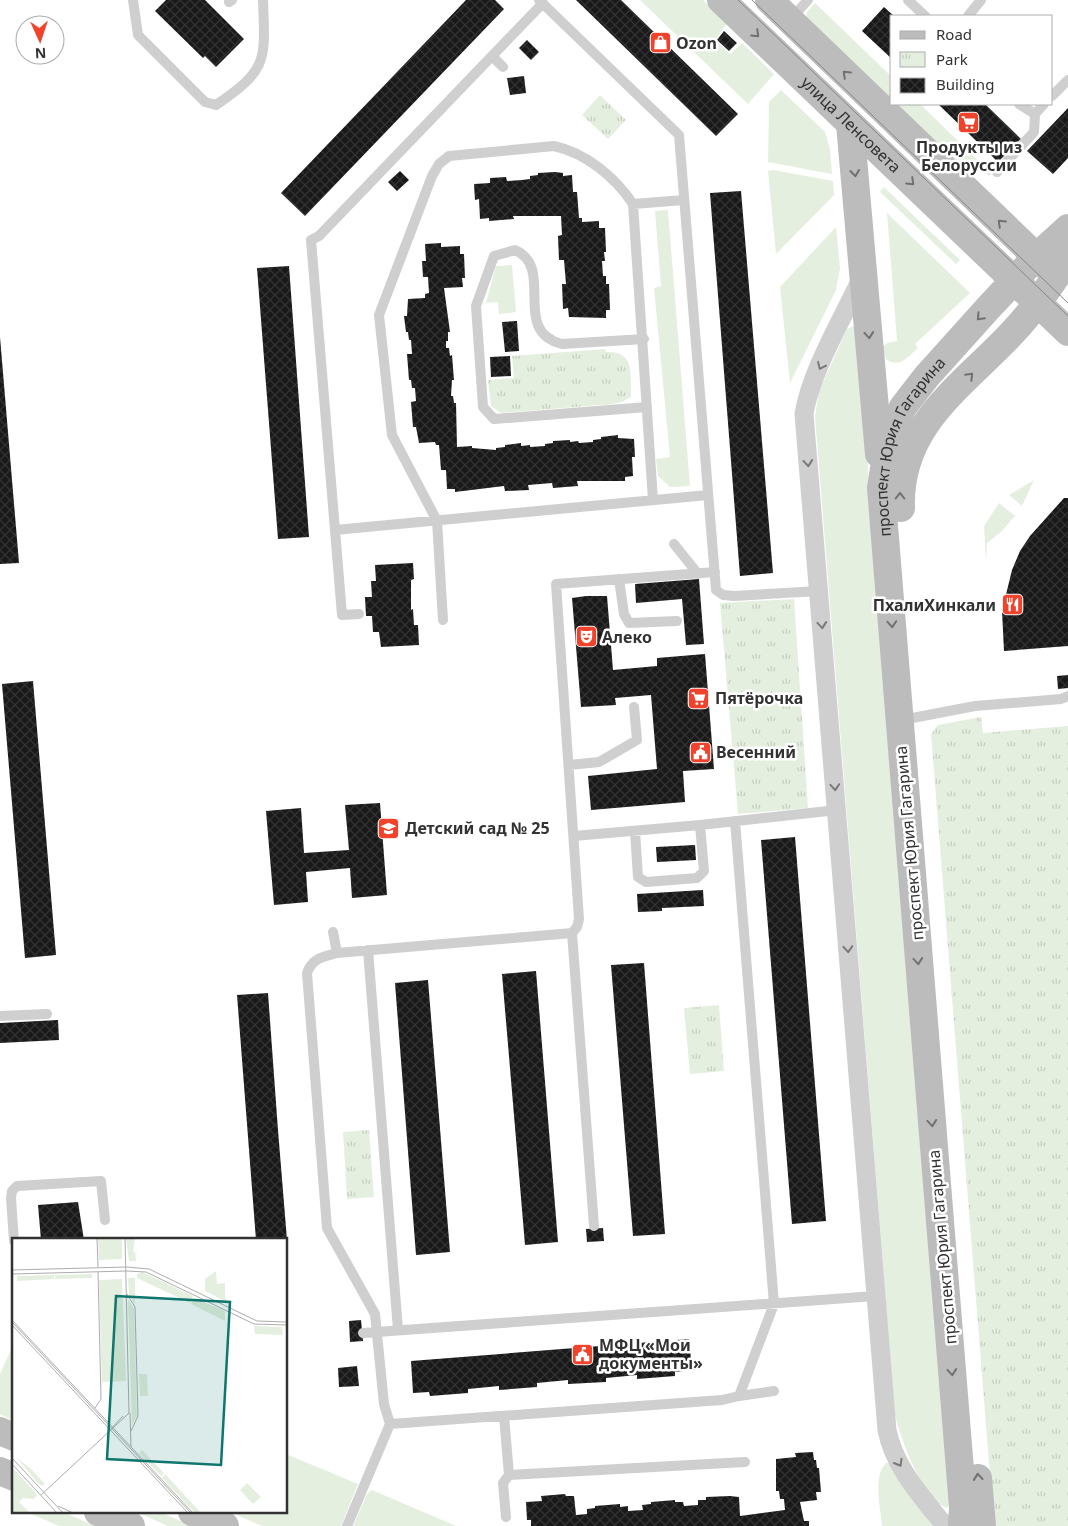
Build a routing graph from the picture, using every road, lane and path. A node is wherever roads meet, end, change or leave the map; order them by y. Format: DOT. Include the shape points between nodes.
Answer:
graph roads {
  1 [pos="133,0"];
  2 [pos="263,0"];
  3 [pos="721,0"];
  4 [pos="769,0"];
  5 [pos="808,0"];
  6 [pos="908,0"];
  7 [pos="981,0"];
  8 [pos="541,2"];
  9 [pos="924,15"];
  10 [pos="969,15"];
  11 [pos="790,20"];
  12 [pos="492,56"];
  13 [pos="504,67"];
  14 [pos="1068,80"];
  15 [pos="1053,95"];
  16 [pos="874,101"];
  17 [pos="1021,105"];
  18 [pos="1043,105"];
  19 [pos="1035,114"];
  20 [pos="850,124"];
  21 [pos="997,172"];
  22 [pos="684,200"];
  23 [pos="633,204"];
  24 [pos="1068,228"];
  25 [pos="1036,257"];
  26 [pos="864,274"];
  27 [pos="1064,274"];
  28 [pos="1013,281"];
  29 [pos="1036,304"];
  30 [pos="1068,332"];
  31 [pos="644,339"];
  32 [pos="647,407"];
  33 [pos="881,488"];
  34 [pos="708,494"];
  35 [pos="653,500"];
  36 [pos="437,521"];
  37 [pos="335,530"];
  38 [pos="674,544"];
  39 [pos="715,572"];
  40 [pos="698,574"];
  41 [pos="619,579"];
  42 [pos="819,590"];
  43 [pos="359,614"];
  44 [pos="443,620"];
  45 [pos="677,621"];
  46 [pos="1068,696"];
  47 [pos="634,707"];
  48 [pos="908,720"];
  49 [pos="569,765"];
  50 [pos="837,810"];
  51 [pos="735,821"];
  52 [pos="700,825"];
  53 [pos="635,831"];
  54 [pos="574,836"];
  55 [pos="334,932"];
  56 [pos="572,933"];
  57 [pos="368,950"];
  58 [pos="336,953"];
  59 [pos="47,1014"];
  60 [pos="0,1016"];
  61 [pos="105,1220"];
  62 [pos="594,1226"];
  63 [pos="14,1238"];
  64 [pos="875,1296"];
  65 [pos="774,1304"];
  66 [pos="398,1330"];
  67 [pos="377,1332"];
  68 [pos="363,1333"];
  69 [pos="774,1391"];
  70 [pos="739,1396"];
  71 [pos="504,1416"];
  72 [pos="390,1424"];
  73 [pos="0,1431"];
  74 [pos="12,1436"];
  75 [pos="745,1462"];
  76 [pos="0,1472"];
  77 [pos="509,1475"];
  78 [pos="12,1476"];
  79 [pos="103,1514"];
  80 [pos="197,1514"];
  81 [pos="506,1517"];
  82 [pos="131,1526"];
  83 [pos="225,1526"];
  84 [pos="347,1526"];
  85 [pos="945,1526"];
  86 [pos="962,1526"];
  87 [pos="982,1526"];
  1 -- 2 [label="lane" via="138,35 205,102 216,105 258,70 264,46"];
  3 -- 20 [label="main road, улица Ленсовета, one-way"];
  4 -- 11 [label="main road, улица Ленсовета"];
  5 -- 11 [label="lane"];
  6 -- 9 [label="lane"];
  7 -- 10 [label="lane"];
  8 -- 12 [label="lane"];
  8 -- 22 [label="lane" via="679,135"];
  16 -- 11 [label="main road, улица Ленсовета, one-way"];
  12 -- 13 [label="lane"];
  12 -- 37 [label="lane" via="319,236 311,240"];
  14 -- 15 [label="lane"];
  16 -- 20 [label="main road"];
  25 -- 16 [label="main road, улица Ленсовета, one-way"];
  17 -- 19 [label="lane"];
  18 -- 19 [label="lane"];
  19 -- 21 [label="lane" via="1034,132"];
  20 -- 26 [label="main road, one-way"];
  20 -- 28 [label="main road, улица Ленсовета, one-way"];
  22 -- 23 [label="lane"];
  22 -- 34 [label="lane"];
  23 -- 31 [label="lane"];
  23 -- 36 [label="lane" via="623,189 570,149 554,146 449,156 439,164 379,315 392,435"];
  24 -- 25 [label="main road, проспект Юрия Гагарина"];
  25 -- 27 [label="main road, улица Ленсовета"];
  25 -- 28 [label="main road, проспект Юрия Гагарина"];
  26 -- 33 [label="main road, one-way"];
  26 -- 42 [label="street, one-way" via="814,379 804,414"];
  27 -- 29 [label="main road, проспект Юрия Гагарина"];
  28 -- 29 [label="main road, улица Ленсовета"];
  28 -- 33 [label="main road, проспект Юрия Гагарина, one-way" via="926,376 903,407 889,437"];
  29 -- 30 [label="main road, улица Ленсовета"];
  48 -- 29 [label="main road, проспект Юрия Гагарина, one-way" via="900,486 905,462 916,438 935,411 1014,331"];
  31 -- 32 [label="lane"];
  31 -- 32 [label="lane" via="562,344 549,341 540,332 536,316 532,264 525,254 515,250 494,256 476,306 483,406 494,419"];
  32 -- 35 [label="lane"];
  33 -- 48 [label="main road, проспект Юрия Гагарина, one-way"];
  34 -- 35 [label="lane"];
  34 -- 39 [label="lane"];
  35 -- 36 [label="lane"];
  36 -- 37 [label="lane"];
  36 -- 44 [label="lane"];
  37 -- 43 [label="lane" via="342,615"];
  38 -- 40 [label="lane"];
  39 -- 40 [label="lane"];
  39 -- 42 [label="lane" via="716,590 723,595"];
  40 -- 41 [label="lane"];
  41 -- 45 [label="lane" via="624,614 629,624"];
  41 -- 49 [label="lane" via="556,584"];
  42 -- 50 [label="street, one-way"];
  46 -- 48 [label="lane" via="1061,700 975,706"];
  47 -- 49 [label="lane" via="637,740 599,762"];
  48 -- 86 [label="main road, проспект Юрия Гагарина, one-way"];
  87 -- 48 [label="main road, проспект Юрия Гагарина, one-way"];
  49 -- 54 [label="lane"];
  50 -- 51 [label="lane"];
  50 -- 64 [label="street, one-way"];
  51 -- 52 [label="lane"];
  51 -- 65 [label="lane"];
  52 -- 53 [label="lane"];
  52 -- 53 [label="lane" via="704,870 697,878 646,882 638,877"];
  53 -- 54 [label="lane"];
  54 -- 56 [label="lane" via="579,920"];
  55 -- 58 [label="lane"];
  56 -- 57 [label="lane"];
  56 -- 62 [label="lane"];
  57 -- 58 [label="lane"];
  57 -- 66 [label="lane"];
  58 -- 67 [label="lane" via="312,962 307,973 327,1228 372,1306"];
  59 -- 60 [label="lane"];
  61 -- 63 [label="lane" via="101,1181 17,1186 10,1198"];
  64 -- 65 [label="lane"];
  64 -- 85 [label="street, one-way" via="889,1440 904,1472"];
  65 -- 66 [label="lane"];
  65 -- 70 [label="lane"];
  66 -- 67 [label="lane"];
  67 -- 68 [label="lane"];
  67 -- 72 [label="lane" via="384,1404"];
  69 -- 70 [label="lane"];
  70 -- 71 [label="lane" via="722,1400"];
  71 -- 72 [label="lane"];
  71 -- 77 [label="lane"];
  72 -- 84 [label="lane"];
  73 -- 74 [label="main road"];
  75 -- 77 [label="lane"];
  76 -- 78 [label="main road"];
  77 -- 81 [label="lane" via="503,1483"];
  79 -- 82 [label="main road"];
  80 -- 83 [label="main road"];
}
